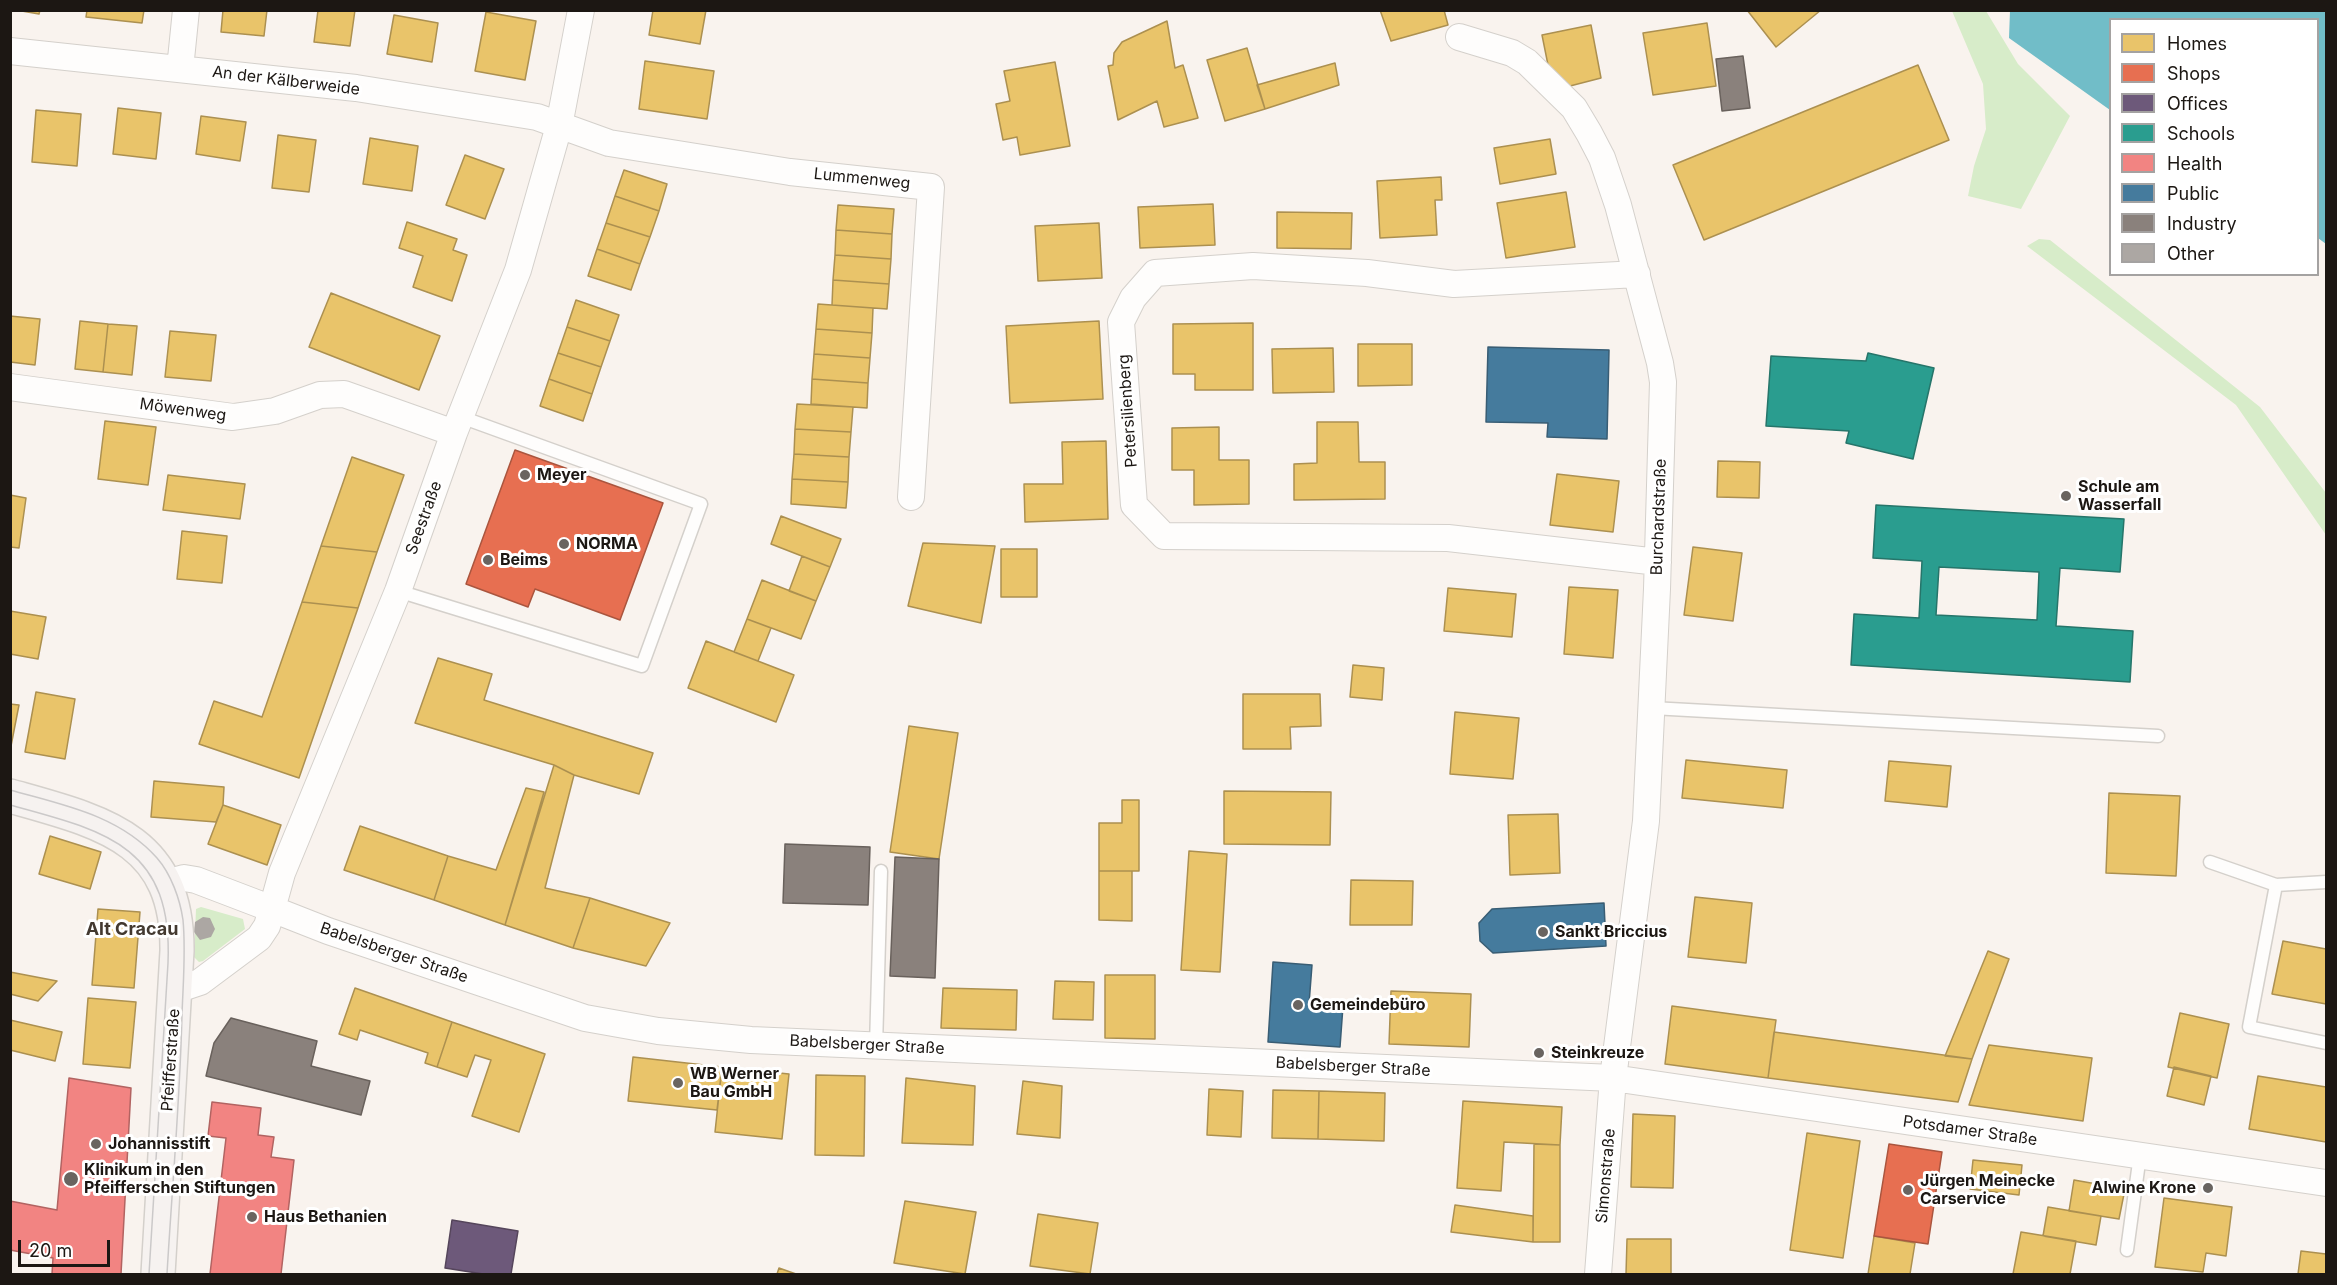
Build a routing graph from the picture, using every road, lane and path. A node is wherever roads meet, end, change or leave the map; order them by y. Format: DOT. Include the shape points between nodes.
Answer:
graph roads {
  1 [pos="186,10"];
  2 [pos="581,10"];
  3 [pos="1460,36"];
  4 [pos="10,51"];
  5 [pos="180,69"];
  6 [pos="559,126"];
  7 [pos="1637,274"];
  8 [pos="10,387"];
  9 [pos="457,425"];
  10 [pos="911,497"];
  11 [pos="1658,562"];
  12 [pos="398,591"];
  13 [pos="1652,708"];
  14 [pos="2158,736"];
  15 [pos="10,796"];
  16 [pos="2210,862"];
  17 [pos="881,871"];
  18 [pos="2326,882"];
  19 [pos="165,883"];
  20 [pos="2276,885"];
  21 [pos="272,909"];
  22 [pos="176,990"];
  23 [pos="2326,1043"];
  24 [pos="876,1046"];
  25 [pos="1613,1078"];
  26 [pos="2140,1155"];
  27 [pos="2326,1183"];
  28 [pos="2127,1250"];
  29 [pos="158,1275"];
  30 [pos="1598,1275"];
  1 -- 5 [label="street"];
  2 -- 6 [label="street, Seestraße"];
  3 -- 7 [label="street, Burchardstraße" via="1527,62 1574,108 1602,158"];
  4 -- 5 [label="street, An der Kälberweide"];
  5 -- 6 [label="street, An der Kälberweide" via="356,88 537,117"];
  6 -- 9 [label="street, Seestraße" via="518,270"];
  6 -- 10 [label="street, Lummenweg" via="609,144 790,172 931,186"];
  7 -- 11 [label="street, Burchardstraße" via="1663,382"];
  7 -- 11 [label="street, Petersilienberg" via="1454,284 1366,273 1254,266 1155,273 1133,298 1121,322 1134,505 1164,536 1448,538"];
  8 -- 9 [label="street, Möwenweg" via="233,417 275,411 320,395 344,394"];
  9 -- 12 [label="street, Seestraße"];
  9 -- 12 [label="lane" via="701,504 642,666"];
  11 -- 13 [label="street, Burchardstraße"];
  12 -- 21 [label="street, Seestraße" via="282,873"];
  13 -- 14 [label="lane"];
  13 -- 25 [label="street, Burchardstraße" via="1646,821"];
  15 -- 19 [label="main road, Pfeifferstraße" via="111,829 140,849"];
  16 -- 20 [label="lane"];
  17 -- 24 [label="lane"];
  18 -- 20 [label="lane"];
  19 -- 21 [label="street" via="184,878 196,880"];
  19 -- 22 [label="main road, Pfeifferstraße" via="177,926"];
  20 -- 23 [label="lane" via="2249,1027"];
  21 -- 22 [label="street" via="259,938 200,982"];
  21 -- 24 [label="street, Babelsberger Straße" via="585,1018 705,1036"];
  22 -- 29 [label="main road, Pfeifferstraße"];
  24 -- 25 [label="street, Babelsberger Straße"];
  25 -- 26 [label="street, Potsdamer Straße"];
  25 -- 30 [label="street, Simonstraße"];
  26 -- 27 [label="street, Potsdamer Straße"];
  26 -- 28 [label="lane"];
}
